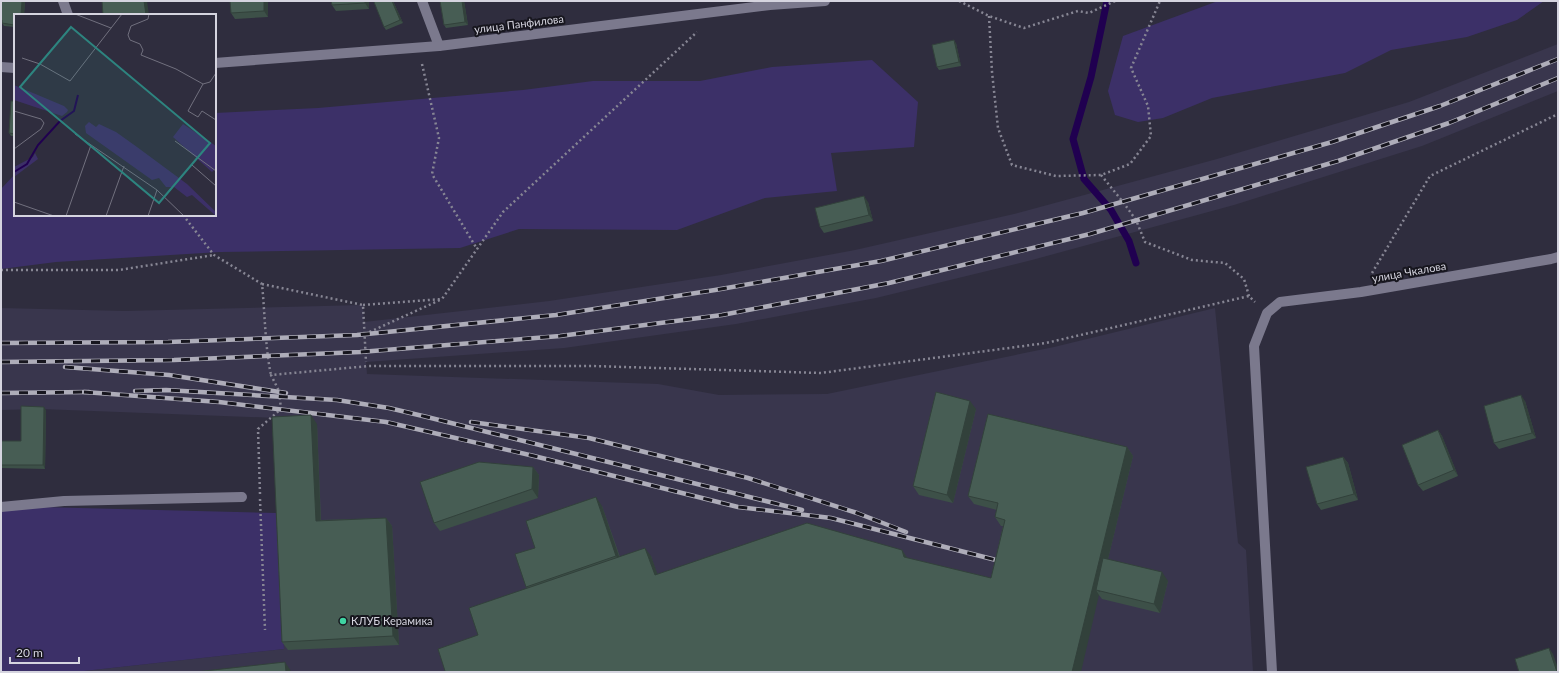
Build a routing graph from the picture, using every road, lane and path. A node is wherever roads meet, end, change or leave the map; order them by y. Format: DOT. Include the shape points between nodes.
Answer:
graph roads {
  1 [pos="63,1"];
  2 [pos="422,1"];
  3 [pos="825,1"];
  4 [pos="958,1"];
  5 [pos="1115,1"];
  6 [pos="1160,1"];
  7 [pos="769,3"];
  8 [pos="720,11"];
  9 [pos="68,14"];
  10 [pos="989,16"];
  11 [pos="439,46"];
  12 [pos="418,48"];
  13 [pos="216,63"];
  14 [pos="1,67"];
  15 [pos="14,68"];
  16 [pos="1558,114"];
  17 [pos="1101,175"];
  18 [pos="184,216"];
  19 [pos="477,249"];
  20 [pos="214,255"];
  21 [pos="1558,257"];
  22 [pos="1,270"];
  23 [pos="262,284"];
  24 [pos="1361,292"];
  25 [pos="1249,296"];
  26 [pos="442,299"];
  27 [pos="363,305"];
  28 [pos="1266,313"];
  29 [pos="365,334"];
  30 [pos="366,362"];
  31 [pos="271,375"];
  32 [pos="242,497"];
  33 [pos="1,506"];
  34 [pos="265,630"];
  35 [pos="1272,672"];
  1 -- 9 [label="street"];
  2 -- 11 [label="street"];
  3 -- 7 [label="street, улица Панфилова"];
  4 -- 10 [label="path"];
  5 -- 10 [label="path" via="1089,13 1078,10 1024,28"];
  6 -- 17 [label="path" via="1131,68 1148,106 1151,136 1130,164"];
  7 -- 8 [label="street, улица Панфилова"];
  8 -- 11 [label="street, улица Панфилова"];
  8 -- 19 [label="path" via="503,212"];
  10 -- 17 [label="path" via="998,128 1012,165 1056,176"];
  11 -- 12 [label="street, улица Панфилова"];
  12 -- 13 [label="street, улица Панфилова"];
  12 -- 19 [label="path" via="439,138 432,174"];
  14 -- 15 [label="street"];
  16 -- 24 [label="path" via="1430,176"];
  17 -- 25 [label="path" via="1136,220 1145,242 1192,260 1225,263 1244,279"];
  18 -- 20 [label="path"];
  19 -- 26 [label="path"];
  20 -- 22 [label="path" via="119,270"];
  20 -- 23 [label="path"];
  21 -- 24 [label="street, улица Чкалова"];
  23 -- 27 [label="path"];
  23 -- 31 [label="path" via="267,356"];
  24 -- 28 [label="street, улица Чкалова" via="1280,302"];
  25 -- 28 [label="path"];
  25 -- 31 [label="path" via="1046,343 821,373 592,366 370,366"];
  26 -- 27 [label="path"];
  26 -- 29 [label="path"];
  27 -- 29 [label="path"];
  28 -- 35 [label="street" via="1254,346"];
  29 -- 30 [label="path"];
  31 -- 34 [label="path" via="279,392 281,409 258,429"];
  32 -- 33 [label="street" via="64,501"];
}
